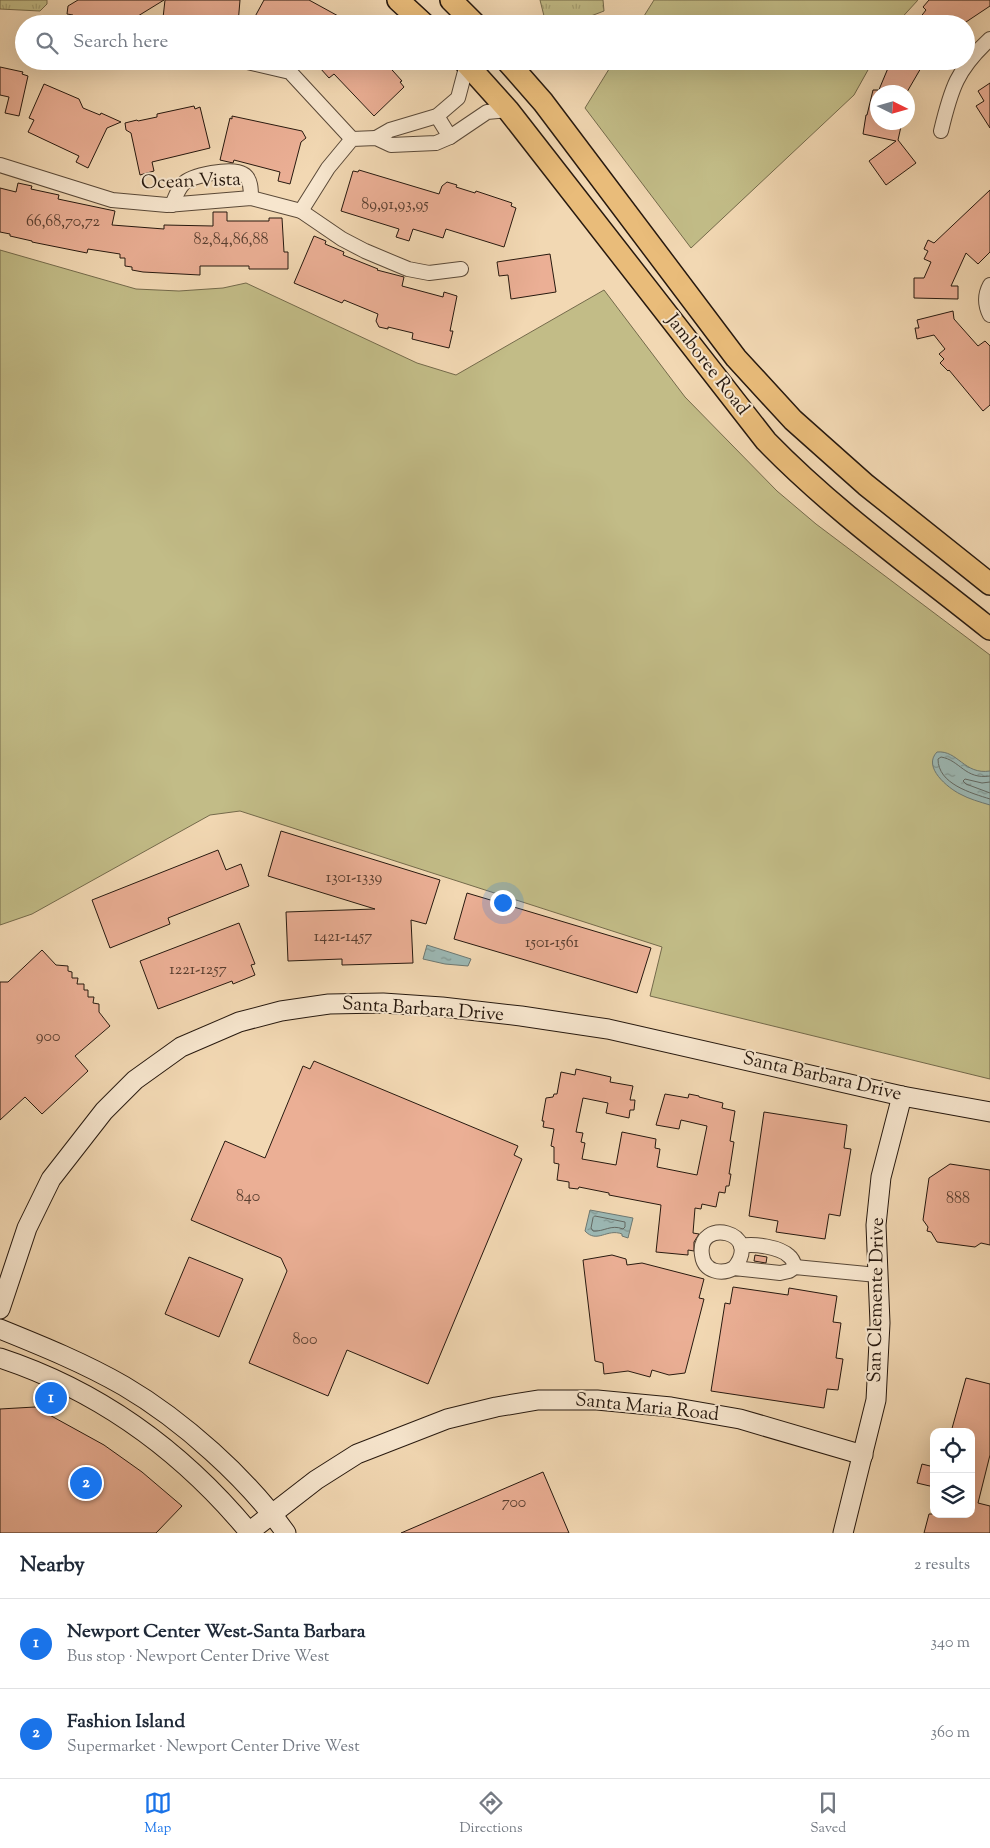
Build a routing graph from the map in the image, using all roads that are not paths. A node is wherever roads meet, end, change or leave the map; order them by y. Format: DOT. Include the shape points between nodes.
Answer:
graph roads {
  1 [pos="398,0"];
  2 [pos="451,0"];
  3 [pos="414,15"];
  4 [pos="466,15"];
  5 [pos="990,39"];
  6 [pos="975,52"];
  7 [pos="281,70"];
  8 [pos="463,70"];
  9 [pos="472,70"];
  10 [pos="515,70"];
  11 [pos="962,70"];
  12 [pos="508,110"];
  13 [pos="436,116"];
  14 [pos="941,131"];
  15 [pos="450,137"];
  16 [pos="376,138"];
  17 [pos="352,139"];
  18 [pos="0,165"];
  19 [pos="251,198"];
  20 [pos="172,205"];
  21 [pos="301,211"];
  22 [pos="461,268"];
  23 [pos="990,285"];
  24 [pos="990,316"];
  25 [pos="990,584"];
  26 [pos="990,629"];
  27 [pos="902,1096"];
  28 [pos="990,1112"];
  29 [pos="741,1246"];
  30 [pos="795,1267"];
  31 [pos="734,1268"];
  32 [pos="878,1276"];
  33 [pos="0,1309"];
  34 [pos="0,1329"];
  35 [pos="0,1358"];
  36 [pos="863,1455"];
  37 [pos="273,1515"];
  38 [pos="250,1532"];
  39 [pos="286,1533"];
  40 [pos="843,1533"];
  1 -- 3 [label="main road"];
  2 -- 4 [label="main road"];
  5 -- 6 [label="street"];
  7 -- 17 [label="street" via="290,72"];
  8 -- 13 [label="street" via="458,98"];
  9 -- 12 [label="main road, Jamboree Road"];
  10 -- 25 [label="main road, Jamboree Road" via="543,102 736,358 793,420 866,485"];
  11 -- 14 [label="street" via="956,78"];
  12 -- 15 [label="street" via="487,112"];
  12 -- 26 [label="main road, Jamboree Road" via="766,441 823,495"];
  13 -- 15 [label="street"];
  13 -- 16 [label="street" via="390,130"];
  15 -- 16 [label="street" via="436,143 391,145"];
  16 -- 17 [label="street"];
  17 -- 21 [label="street" via="328,168"];
  18 -- 20 [label="street, Ocean Vista" via="112,200"];
  19 -- 20 [label="street, Ocean Vista"];
  19 -- 20 [label="street" via="247,178 234,171 195,176 181,185"];
  19 -- 21 [label="street, Ocean Vista"];
  21 -- 22 [label="street, Ocean Vista" via="342,239 408,269 429,273"];
  23 -- 24 [label="street" via="985,305"];
  27 -- 28 [label="main road, Santa Barbara Drive"];
  27 -- 32 [label="main road, San Clemente Drive" via="881,1176 876,1224"];
  27 -- 33 [label="main road, Santa Barbara Drive" via="608,1029 521,1016 383,1003 329,1004 281,1011 239,1022 181,1047 135,1080 104,1111 51,1179 27,1228"];
  29 -- 30 [label="street" via="756,1245 779,1250 788,1254"];
  29 -- 31 [label="street" via="740,1261"];
  29 -- 31 [label="street" via="731,1234 716,1232 708,1236 701,1250 702,1258 712,1270 728,1272"];
  30 -- 31 [label="street" via="780,1273"];
  30 -- 32 [label="street"];
  32 -- 36 [label="main road, San Clemente Drive" via="880,1323 876,1400"];
  34 -- 37 [label="main road" via="79,1362 125,1387 179,1424 225,1464"];
  35 -- 38 [label="main road" via="55,1379 101,1403 158,1442 188,1466"];
  36 -- 37 [label="main road, Santa Maria Road" via="740,1418 597,1400 538,1400 446,1419 357,1454 316,1480"];
  36 -- 40 [label="main road, San Clemente Drive"];
  37 -- 38 [label="main road, Santa Maria Road"];
  37 -- 39 [label="main road"];
}
